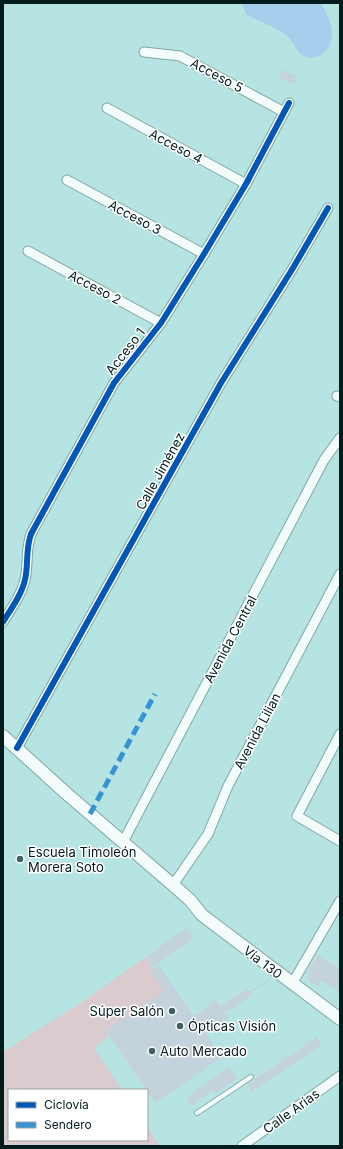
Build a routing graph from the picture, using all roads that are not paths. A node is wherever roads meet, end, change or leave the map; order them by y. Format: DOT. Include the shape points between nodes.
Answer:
graph roads {
  1 [pos="144,52"];
  2 [pos="289,103"];
  3 [pos="107,108"];
  4 [pos="284,112"];
  5 [pos="66,180"];
  6 [pos="246,184"];
  7 [pos="328,208"];
  8 [pos="28,251"];
  9 [pos="204,254"];
  10 [pos="161,323"];
  11 [pos="340,438"];
  12 [pos="340,574"];
  13 [pos="3,622"];
  14 [pos="3,727"];
  15 [pos="340,734"];
  16 [pos="3,736"];
  17 [pos="19,746"];
  18 [pos="340,841"];
  19 [pos="123,842"];
  20 [pos="173,885"];
  21 [pos="340,901"];
  22 [pos="294,981"];
  23 [pos="340,1010"];
  24 [pos="340,1019"];
  25 [pos="340,1076"];
  26 [pos="251,1077"];
  27 [pos="197,1113"];
  28 [pos="242,1146"];
  1 -- 4 [label="street, Acceso 5" via="180,56"];
  2 -- 4 [label="street, Acceso 1"];
  3 -- 6 [label="street, Acceso 4"];
  4 -- 6 [label="street, Acceso 1"];
  5 -- 9 [label="street, Acceso 3"];
  6 -- 9 [label="street, Acceso 1"];
  7 -- 17 [label="street, Calle Jiménez" via="221,383"];
  8 -- 10 [label="street, Acceso 2"];
  9 -- 10 [label="street, Acceso 1"];
  10 -- 13 [label="street, Acceso 1" via="114,383 31,534 24,584"];
  11 -- 19 [label="street, Avenida Central" via="324,460"];
  12 -- 20 [label="street, Avenida Lilian" via="228,786 208,834"];
  14 -- 17 [label="main road, Vía 130"];
  15 -- 18 [label="street" via="297,816"];
  16 -- 17 [label="main road, Vía 130"];
  17 -- 19 [label="main road, Vía 130" via="71,788 80,804"];
  19 -- 20 [label="main road, Vía 130"];
  20 -- 22 [label="main road, Vía 130"];
  21 -- 22 [label="street"];
  22 -- 23 [label="main road, Vía 130"];
  22 -- 24 [label="main road, Vía 130"];
  25 -- 28 [label="street, Calle Arias"];
  26 -- 27 [label="lane"];
}
